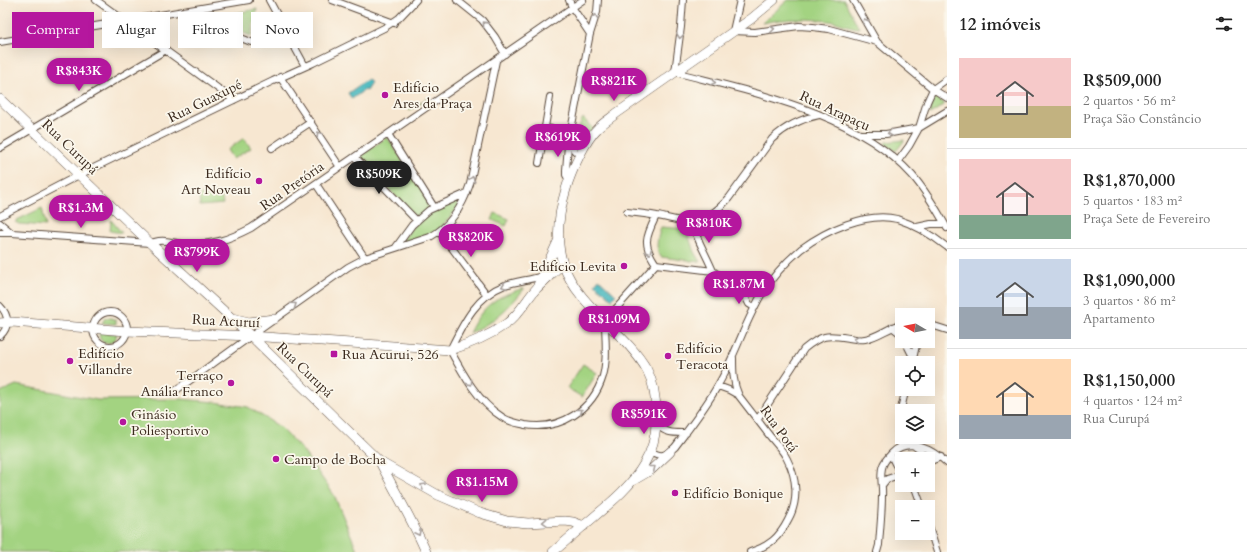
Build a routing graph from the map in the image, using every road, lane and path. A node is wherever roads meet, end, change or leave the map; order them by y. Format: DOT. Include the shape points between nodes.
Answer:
graph roads {
  1 [pos="96,0"];
  2 [pos="214,0"];
  3 [pos="249,0"];
  4 [pos="269,0"];
  5 [pos="332,0"];
  6 [pos="416,0"];
  7 [pos="458,0"];
  8 [pos="569,0"];
  9 [pos="583,0"];
  10 [pos="598,0"];
  11 [pos="683,0"];
  12 [pos="740,0"];
  13 [pos="774,0"];
  14 [pos="853,0"];
  15 [pos="223,5"];
  16 [pos="572,8"];
  17 [pos="185,11"];
  18 [pos="113,12"];
  19 [pos="170,13"];
  20 [pos="394,23"];
  21 [pos="102,24"];
  22 [pos="733,31"];
  23 [pos="590,34"];
  24 [pos="0,42"];
  25 [pos="251,42"];
  26 [pos="877,42"];
  27 [pos="163,48"];
  28 [pos="166,50"];
  29 [pos="505,54"];
  30 [pos="496,61"];
  31 [pos="305,66"];
  32 [pos="675,72"];
  33 [pos="280,77"];
  34 [pos="947,80"];
  35 [pos="933,89"];
  36 [pos="550,97"];
  37 [pos="947,98"];
  38 [pos="0,99"];
  39 [pos="234,100"];
  40 [pos="947,111"];
  41 [pos="820,115"];
  42 [pos="311,122"];
  43 [pos="545,128"];
  44 [pos="919,128"];
  45 [pos="32,130"];
  46 [pos="571,132"];
  47 [pos="388,134"];
  48 [pos="860,134"];
  49 [pos="0,148"];
  50 [pos="272,148"];
  51 [pos="355,156"];
  52 [pos="580,156"];
  53 [pos="898,162"];
  54 [pos="539,163"];
  55 [pos="340,167"];
  56 [pos="79,175"];
  57 [pos="569,180"];
  58 [pos="316,184"];
  59 [pos="467,193"];
  60 [pos="434,207"];
  61 [pos="626,212"];
  62 [pos="0,216"];
  63 [pos="656,216"];
  64 [pos="417,221"];
  65 [pos="0,223"];
  66 [pos="692,223"];
  67 [pos="946,226"];
  68 [pos="917,227"];
  69 [pos="440,232"];
  70 [pos="0,233"];
  71 [pos="12,233"];
  72 [pos="559,239"];
  73 [pos="150,243"];
  74 [pos="182,244"];
  75 [pos="396,247"];
  76 [pos="947,247"];
  77 [pos="162,254"];
  78 [pos="365,258"];
  79 [pos="563,263"];
  80 [pos="656,264"];
  81 [pos="713,271"];
  82 [pos="542,276"];
  83 [pos="737,287"];
  84 [pos="536,290"];
  85 [pos="752,290"];
  86 [pos="763,292"];
  87 [pos="487,295"];
  88 [pos="747,299"];
  89 [pos="0,306"];
  90 [pos="754,307"];
  91 [pos="609,317"];
  92 [pos="231,318"];
  93 [pos="274,319"];
  94 [pos="4,322"];
  95 [pos="895,326"];
  96 [pos="935,326"];
  97 [pos="892,327"];
  98 [pos="93,328"];
  99 [pos="895,329"];
  100 [pos="947,330"];
  101 [pos="127,331"];
  102 [pos="0,336"];
  103 [pos="251,336"];
  104 [pos="450,350"];
  105 [pos="733,356"];
  106 [pos="718,386"];
  107 [pos="171,394"];
  108 [pos="739,396"];
  109 [pos="904,396"];
  110 [pos="758,419"];
  111 [pos="656,424"];
  112 [pos="686,433"];
  113 [pos="901,446"];
  114 [pos="914,446"];
  115 [pos="650,451"];
  116 [pos="670,452"];
  117 [pos="920,452"];
  118 [pos="891,454"];
  119 [pos="941,457"];
  120 [pos="935,459"];
  121 [pos="380,462"];
  122 [pos="947,463"];
  123 [pos="895,464"];
  124 [pos="406,476"];
  125 [pos="895,476"];
  126 [pos="633,481"];
  127 [pos="882,484"];
  128 [pos="392,486"];
  129 [pos="584,526"];
  130 [pos="933,540"];
  131 [pos="426,552"];
  132 [pos="553,552"];
  133 [pos="750,552"];
  134 [pos="877,552"];
  135 [pos="937,552"];
  1 -- 18 [label="street"];
  2 -- 15 [label="street"];
  3 -- 15 [label="street"];
  4 -- 31 [label="street"];
  5 -- 20 [label="street"];
  6 -- 20 [label="street, Rua Guaxupé"];
  29 -- 7 [label="street, one-way" via="482,20"];
  8 -- 16 [label="street"];
  9 -- 16 [label="street, Rua Pretória"];
  23 -- 10 [label="street, one-way"];
  11 -- 32 [label="street, one-way"];
  12 -- 22 [label="street"];
  13 -- 22 [label="main road"];
  26 -- 14 [label="street, one-way"];
  15 -- 17 [label="street"];
  16 -- 23 [label="street"];
  16 -- 29 [label="street, Rua Pretória"];
  17 -- 19 [label="street"];
  17 -- 25 [label="street" via="216,28"];
  20 -- 31 [label="street, Rua Guaxupé"];
  21 -- 24 [label="street"];
  22 -- 26 [label="street, one-way" via="755,32 799,26 813,27"];
  22 -- 32 [label="main road"];
  23 -- 46 [label="street"];
  26 -- 35 [label="street"];
  27 -- 28 [label="street"];
  28 -- 39 [label="street"];
  28 -- 45 [label="street"];
  29 -- 30 [label="street, Rua Pretória"];
  30 -- 47 [label="street, Rua Pretória"];
  59 -- 30 [label="street, one-way"];
  31 -- 33 [label="street, Rua Guaxupé"];
  32 -- 41 [label="street, Rua Arapaçu, one-way" via="796,105"];
  32 -- 52 [label="main road" via="597,129"];
  33 -- 39 [label="street, Rua Guaxupé"];
  33 -- 42 [label="street"];
  34 -- 35 [label="street"];
  35 -- 37 [label="street"];
  35 -- 44 [label="street"];
  36 -- 43 [label="street"];
  38 -- 45 [label="main road, Rua Curupá"];
  39 -- 56 [label="street, Rua Guaxupé"];
  40 -- 44 [label="street"];
  41 -- 48 [label="street, Rua Arapaçu"];
  41 -- 66 [label="street" via="793,123 781,131 768,144 729,198 711,215"];
  42 -- 50 [label="street"];
  55 -- 42 [label="street, one-way"];
  43 -- 46 [label="street"];
  43 -- 54 [label="street"];
  44 -- 48 [label="street, one-way" via="886,134"];
  44 -- 53 [label="street"];
  45 -- 49 [label="street"];
  45 -- 56 [label="main road, Rua Curupá"];
  46 -- 52 [label="street" via="574,150"];
  46 -- 57 [label="street" via="566,170"];
  47 -- 51 [label="street, Rua Pretória"];
  47 -- 60 [label="street"];
  48 -- 53 [label="street, Rua Arapaçu"];
  51 -- 55 [label="street, Rua Pretória"];
  51 -- 64 [label="street"];
  52 -- 57 [label="main road"];
  53 -- 67 [label="street, Rua Arapaçu" via="924,190"];
  55 -- 58 [label="street, Rua Pretória"];
  56 -- 62 [label="street, Rua Guaxupé"];
  56 -- 73 [label="main road, Rua Curupá"];
  57 -- 72 [label="main road" via="561,212"];
  58 -- 74 [label="street, Rua Pretória" via="251,228 231,238 214,243"];
  58 -- 78 [label="street"];
  59 -- 60 [label="street"];
  59 -- 69 [label="street"];
  60 -- 64 [label="street"];
  61 -- 63 [label="street"];
  63 -- 66 [label="street"];
  63 -- 80 [label="street, one-way" via="647,241 647,248"];
  64 -- 75 [label="street"];
  65 -- 71 [label="street"];
  66 -- 81 [label="street"];
  67 -- 68 [label="street" via="931,224"];
  68 -- 76 [label="street"];
  68 -- 86 [label="street" via="896,219 883,218 850,223 800,250"];
  69 -- 75 [label="street"];
  69 -- 87 [label="street"];
  70 -- 71 [label="street, Rua Pretória"];
  71 -- 73 [label="street, Rua Pretória"];
  72 -- 79 [label="main road"];
  72 -- 82 [label="main road"];
  73 -- 74 [label="street, Rua Pretória" via="165,241"];
  73 -- 77 [label="main road, Rua Curupá"];
  74 -- 77 [label="street, Rua Pretória"];
  75 -- 78 [label="street"];
  77 -- 92 [label="main road, Rua Curupá"];
  93 -- 78 [label="street, one-way"];
  79 -- 84 [label="main road"];
  79 -- 91 [label="main road" via="570,278 590,306"];
  80 -- 81 [label="street"];
  80 -- 91 [label="street"];
  81 -- 83 [label="street"];
  82 -- 84 [label="main road"];
  82 -- 87 [label="street, one-way" via="506,285"];
  83 -- 85 [label="street"];
  83 -- 88 [label="street"];
  84 -- 104 [label="main road" via="507,323 486,336"];
  85 -- 86 [label="street"];
  85 -- 88 [label="street"];
  86 -- 90 [label="street"];
  87 -- 104 [label="street" via="472,310"];
  88 -- 90 [label="street"];
  89 -- 94 [label="street" via="7,316"];
  90 -- 105 [label="street"];
  104 -- 91 [label="street, one-way" via="484,402 502,417 517,424 530,426 555,424 583,409 595,394 603,376"];
  91 -- 111 [label="main road" via="648,371 654,388"];
  92 -- 93 [label="main road" via="249,322"];
  92 -- 103 [label="main road, Rua Curupá"];
  93 -- 103 [label="street"];
  94 -- 98 [label="main road, Rua Acuruí"];
  94 -- 102 [label="street" via="6,328"];
  95 -- 97 [label="street"];
  96 -- 100 [label="street"];
  97 -- 99 [label="street"];
  97 -- 110 [label="street, one-way" via="866,339 830,336 813,341 804,349"];
  98 -- 101 [label="main road, Rua Acuruí"];
  98 -- 101 [label="street" via="96,339 106,346 122,341"];
  98 -- 101 [label="street" via="97,318 111,312 125,320"];
  101 -- 103 [label="main road, Rua Acuruí"];
  103 -- 104 [label="main road, Rua Acuruí"];
  103 -- 107 [label="street"];
  103 -- 121 [label="main road, Rua Curupá"];
  105 -- 106 [label="street"];
  105 -- 108 [label="street, Rua Potá" via="733,378"];
  106 -- 108 [label="street, Rua Potá"];
  106 -- 112 [label="street"];
  108 -- 110 [label="street, Rua Potá"];
  109 -- 113 [label="street" via="899,423"];
  110 -- 133 [label="street, Rua Potá" via="787,458 796,483 795,500 791,516 782,532 772,541"];
  111 -- 112 [label="street" via="669,432"];
  111 -- 115 [label="main road"];
  112 -- 116 [label="street"];
  113 -- 114 [label="street"];
  113 -- 118 [label="street"];
  114 -- 117 [label="street"];
  114 -- 119 [label="street" via="924,447"];
  115 -- 116 [label="street" via="660,456"];
  115 -- 126 [label="main road"];
  126 -- 116 [label="main road, one-way" via="651,470"];
  118 -- 123 [label="street"];
  118 -- 127 [label="street" via="883,465"];
  119 -- 120 [label="street"];
  119 -- 122 [label="street"];
  121 -- 124 [label="main road, Rua Curupá"];
  121 -- 128 [label="main road"];
  124 -- 128 [label="main road" via="398,477"];
  129 -- 124 [label="main road, Rua Curupá, one-way" via="564,521 507,521 480,513 438,495"];
  125 -- 127 [label="street"];
  126 -- 129 [label="main road"];
  127 -- 134 [label="street"];
  128 -- 131 [label="main road, one-way"];
  129 -- 132 [label="main road"];
  130 -- 135 [label="street"];
}
